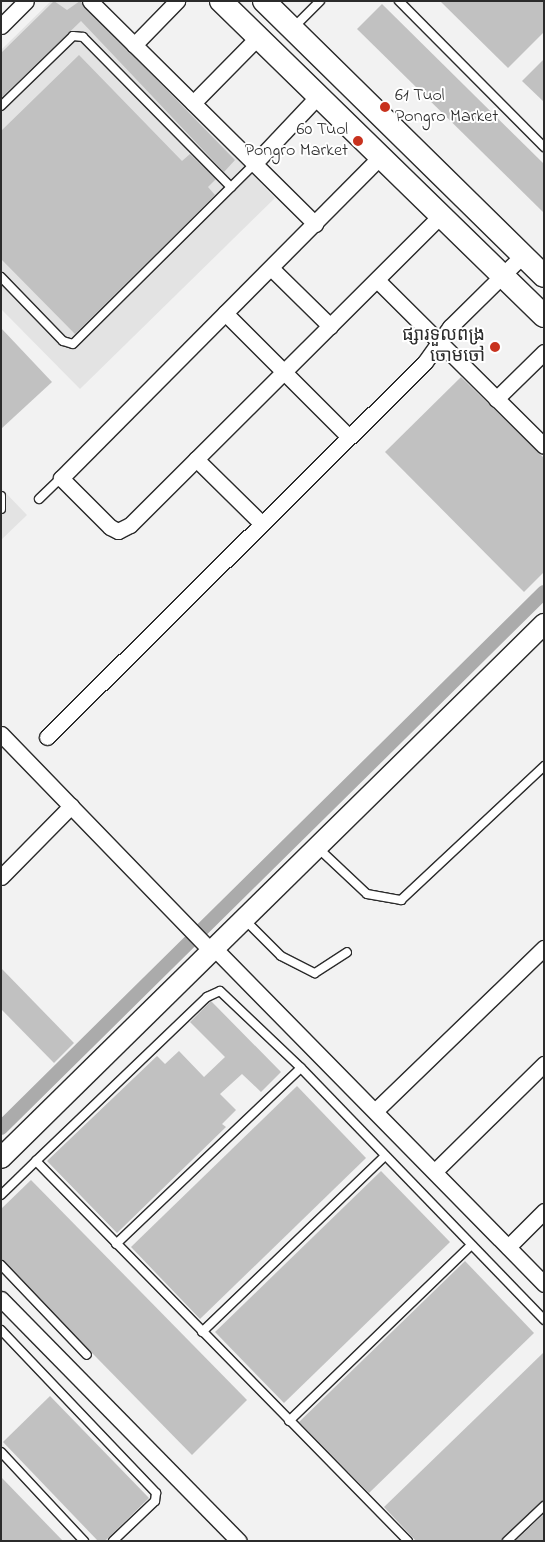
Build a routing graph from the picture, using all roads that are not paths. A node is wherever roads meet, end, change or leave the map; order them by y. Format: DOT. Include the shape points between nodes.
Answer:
graph roads {
  1 [pos="26,1"];
  2 [pos="90,1"];
  3 [pos="177,1"];
  4 [pos="222,1"];
  5 [pos="264,1"];
  6 [pos="320,1"];
  7 [pos="399,1"];
  8 [pos="1,26"];
  9 [pos="292,29"];
  10 [pos="258,37"];
  11 [pos="134,45"];
  12 [pos="318,96"];
  13 [pos="193,103"];
  14 [pos="1,106"];
  15 [pos="544,147"];
  16 [pos="380,157"];
  17 [pos="254,164"];
  18 [pos="231,187"];
  19 [pos="440,215"];
  20 [pos="315,224"];
  21 [pos="522,256"];
  22 [pos="271,268"];
  23 [pos="1,276"];
  24 [pos="544,276"];
  25 [pos="503,277"];
  26 [pos="376,280"];
  27 [pos="225,313"];
  28 [pos="544,316"];
  29 [pos="330,326"];
  30 [pos="439,342"];
  31 [pos="544,352"];
  32 [pos="284,372"];
  33 [pos="496,399"];
  34 [pos="348,436"];
  35 [pos="544,446"];
  36 [pos="196,459"];
  37 [pos="61,478"];
  38 [pos="1,496"];
  39 [pos="39,499"];
  40 [pos="1,509"];
  41 [pos="260,522"];
  42 [pos="544,624"];
  43 [pos="47,737"];
  44 [pos="3,741"];
  45 [pos="544,766"];
  46 [pos="71,806"];
  47 [pos="317,847"];
  48 [pos="1,877"];
  49 [pos="244,919"];
  50 [pos="206,945"];
  51 [pos="347,952"];
  52 [pos="541,955"];
  53 [pos="544,1064"];
  54 [pos="301,1068"];
  55 [pos="375,1111"];
  56 [pos="385,1156"];
  57 [pos="1,1158"];
  58 [pos="36,1162"];
  59 [pos="435,1171"];
  60 [pos="1,1195"];
  61 [pos="544,1211"];
  62 [pos="116,1244"];
  63 [pos="471,1244"];
  64 [pos="508,1247"];
  65 [pos="1,1265"];
  66 [pos="544,1284"];
  67 [pos="1,1300"];
  68 [pos="544,1320"];
  69 [pos="1,1330"];
  70 [pos="202,1332"];
  71 [pos="87,1355"];
  72 [pos="290,1421"];
  73 [pos="1,1452"];
  74 [pos="544,1506"];
  75 [pos="84,1541"];
  76 [pos="113,1541"];
  77 [pos="239,1541"];
  78 [pos="408,1541"];
  79 [pos="507,1541"];
  1 -- 8 [label="street"];
  2 -- 11 [label="street"];
  3 -- 11 [label="street"];
  4 -- 10 [label="main road"];
  5 -- 9 [label="main road"];
  6 -- 9 [label="lane"];
  7 -- 15 [label="lane"];
  9 -- 21 [label="main road"];
  10 -- 12 [label="main road"];
  10 -- 13 [label="street"];
  11 -- 13 [label="street"];
  12 -- 16 [label="main road"];
  12 -- 17 [label="street"];
  13 -- 17 [label="street"];
  14 -- 18 [label="lane" via="74,36 83,37"];
  16 -- 19 [label="main road"];
  16 -- 20 [label="street"];
  17 -- 18 [label="lane"];
  17 -- 20 [label="street"];
  18 -- 23 [label="lane" via="73,344 63,341"];
  19 -- 25 [label="main road"];
  19 -- 26 [label="street"];
  20 -- 22 [label="street"];
  21 -- 24 [label="main road"];
  21 -- 25 [label="street"];
  22 -- 27 [label="street"];
  22 -- 29 [label="street"];
  25 -- 28 [label="main road"];
  25 -- 30 [label="street"];
  26 -- 29 [label="street"];
  26 -- 30 [label="street"];
  27 -- 32 [label="street"];
  27 -- 37 [label="street"];
  29 -- 32 [label="street"];
  30 -- 33 [label="street"];
  30 -- 34 [label="street"];
  31 -- 33 [label="street"];
  32 -- 34 [label="street"];
  32 -- 36 [label="street"];
  33 -- 35 [label="street"];
  34 -- 41 [label="street"];
  36 -- 37 [label="street" via="130,526 118,531"];
  36 -- 41 [label="street"];
  37 -- 39 [label="lane"];
  38 -- 40 [label="lane"];
  41 -- 43 [label="street"];
  42 -- 47 [label="street"];
  44 -- 46 [label="street"];
  45 -- 47 [label="lane" via="401,900 367,894"];
  46 -- 48 [label="street"];
  46 -- 50 [label="street"];
  47 -- 49 [label="street"];
  49 -- 50 [label="street"];
  49 -- 51 [label="lane" via="281,956 315,973"];
  50 -- 55 [label="street"];
  50 -- 57 [label="street"];
  52 -- 55 [label="street"];
  53 -- 59 [label="street"];
  54 -- 56 [label="lane"];
  54 -- 58 [label="lane" via="220,991 206,997"];
  54 -- 62 [label="lane"];
  55 -- 59 [label="street"];
  56 -- 63 [label="lane"];
  56 -- 70 [label="lane"];
  58 -- 60 [label="lane"];
  58 -- 62 [label="lane"];
  59 -- 64 [label="street"];
  61 -- 64 [label="street"];
  62 -- 70 [label="lane"];
  63 -- 68 [label="lane"];
  63 -- 72 [label="lane"];
  64 -- 66 [label="street"];
  65 -- 71 [label="lane"];
  67 -- 77 [label="street"];
  69 -- 76 [label="lane" via="156,1493 155,1500"];
  70 -- 72 [label="lane"];
  72 -- 78 [label="lane"];
  73 -- 75 [label="lane"];
  74 -- 79 [label="lane"];
}
